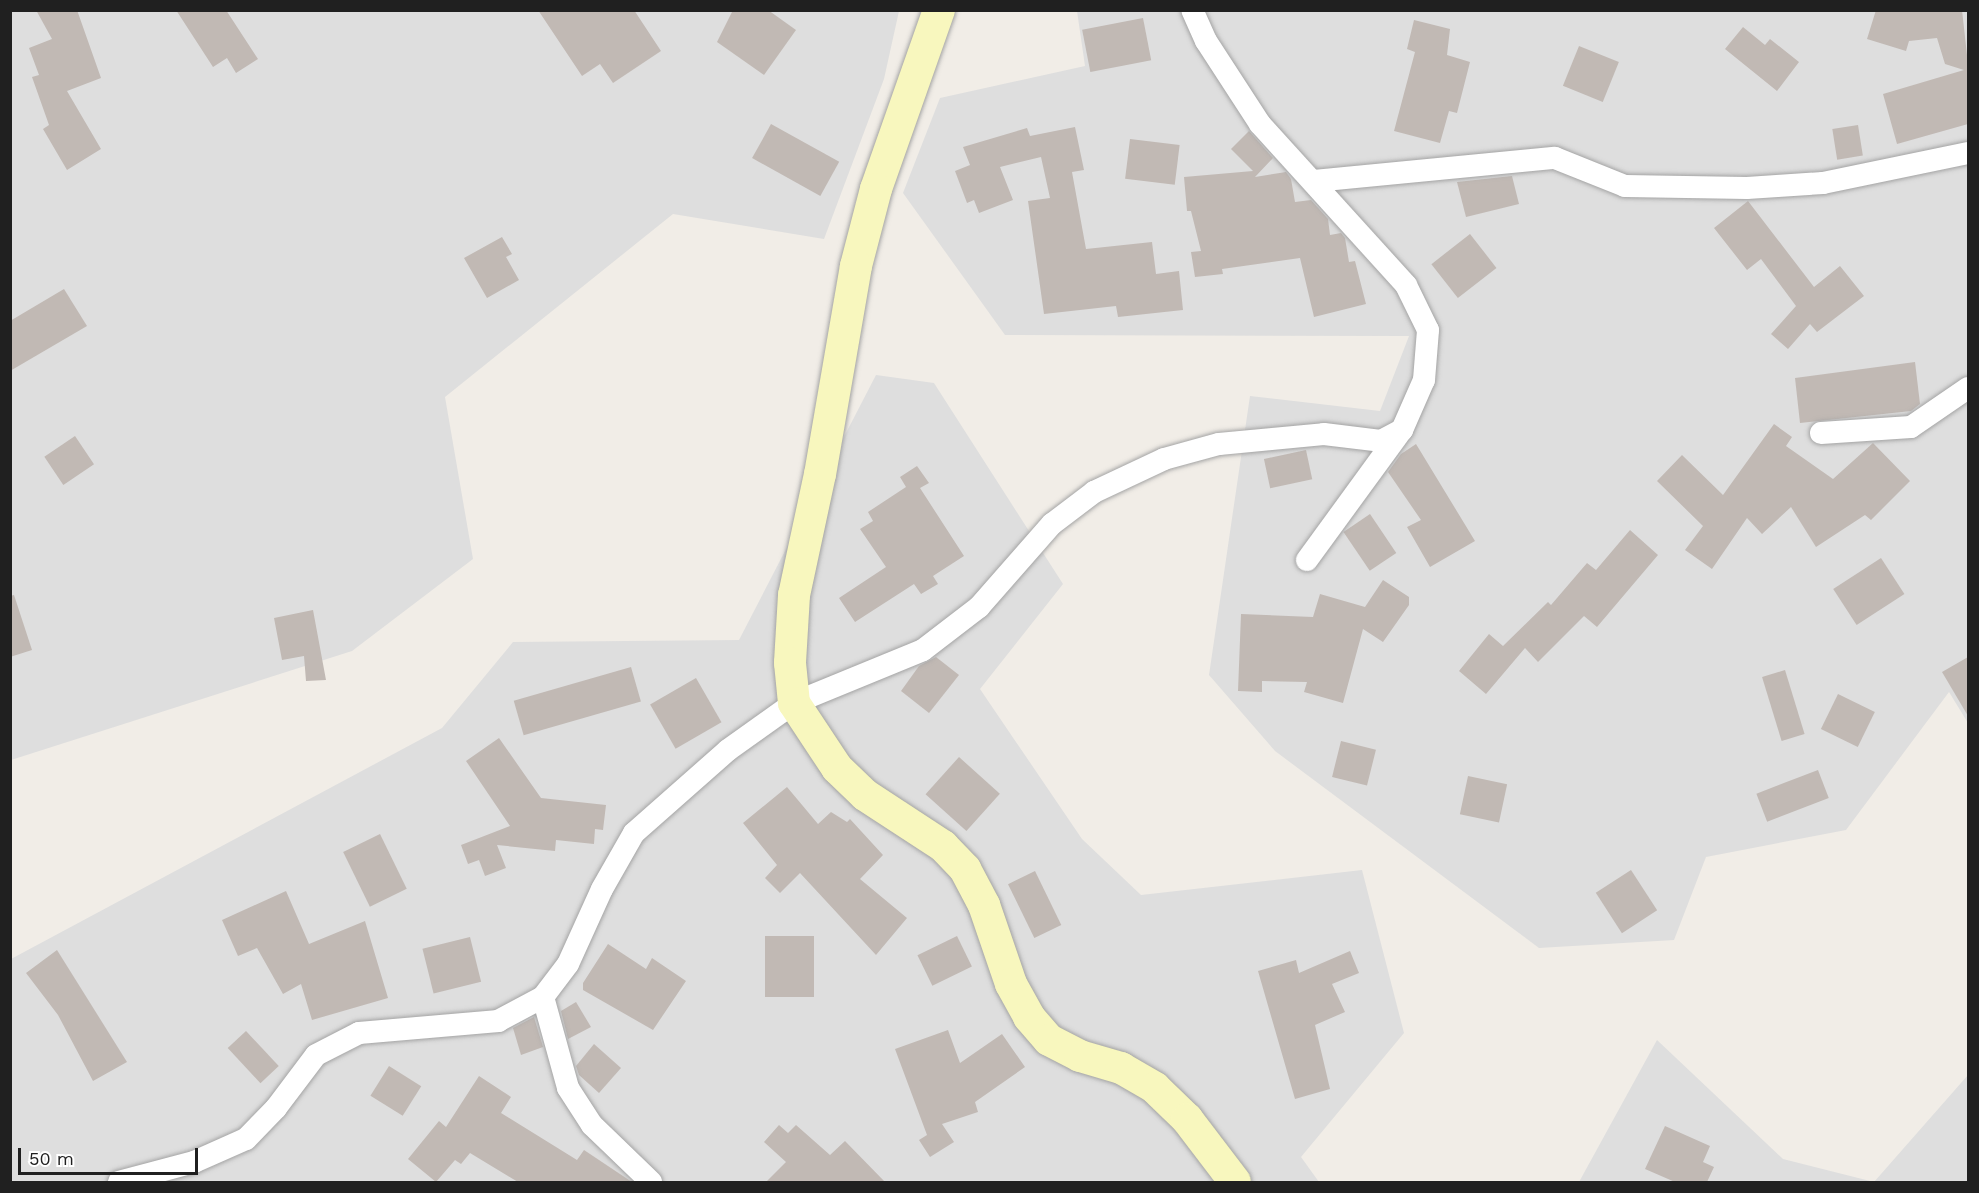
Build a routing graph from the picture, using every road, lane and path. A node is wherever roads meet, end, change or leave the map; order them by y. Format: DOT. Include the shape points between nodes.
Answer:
graph roads {
  1 [pos="939,10"];
  2 [pos="1192,10"];
  3 [pos="1968,153"];
  4 [pos="1314,181"];
  5 [pos="1968,388"];
  6 [pos="1402,430"];
  7 [pos="1821,433"];
  8 [pos="1307,560"];
  9 [pos="794,703"];
  10 [pos="543,997"];
  11 [pos="119,1182"];
  12 [pos="651,1182"];
  13 [pos="1235,1182"];
  1 -- 9 [label="main road" via="876,189 856,266 795,595 790,663"];
  2 -- 4 [label="street" via="1206,41 1260,124"];
  3 -- 4 [label="street" via="1823,183 1747,188 1626,186 1555,158"];
  4 -- 6 [label="street" via="1406,285 1428,330 1424,380"];
  5 -- 7 [label="street" via="1911,427"];
  6 -- 8 [label="street"];
  6 -- 9 [label="street" via="1381,441 1324,434 1219,444 1164,459 1094,492 1053,524 979,607 923,650"];
  9 -- 10 [label="street" via="728,750 634,833 602,889 568,964"];
  9 -- 13 [label="main road" via="837,768 866,795 944,846 965,869 984,905 1011,984 1029,1017 1049,1040 1080,1056 1121,1068 1155,1088 1187,1119"];
  10 -- 11 [label="street" via="498,1021 359,1034 316,1054 276,1108 246,1139 194,1162"];
  10 -- 12 [label="street" via="568,1088 592,1125"];
}
